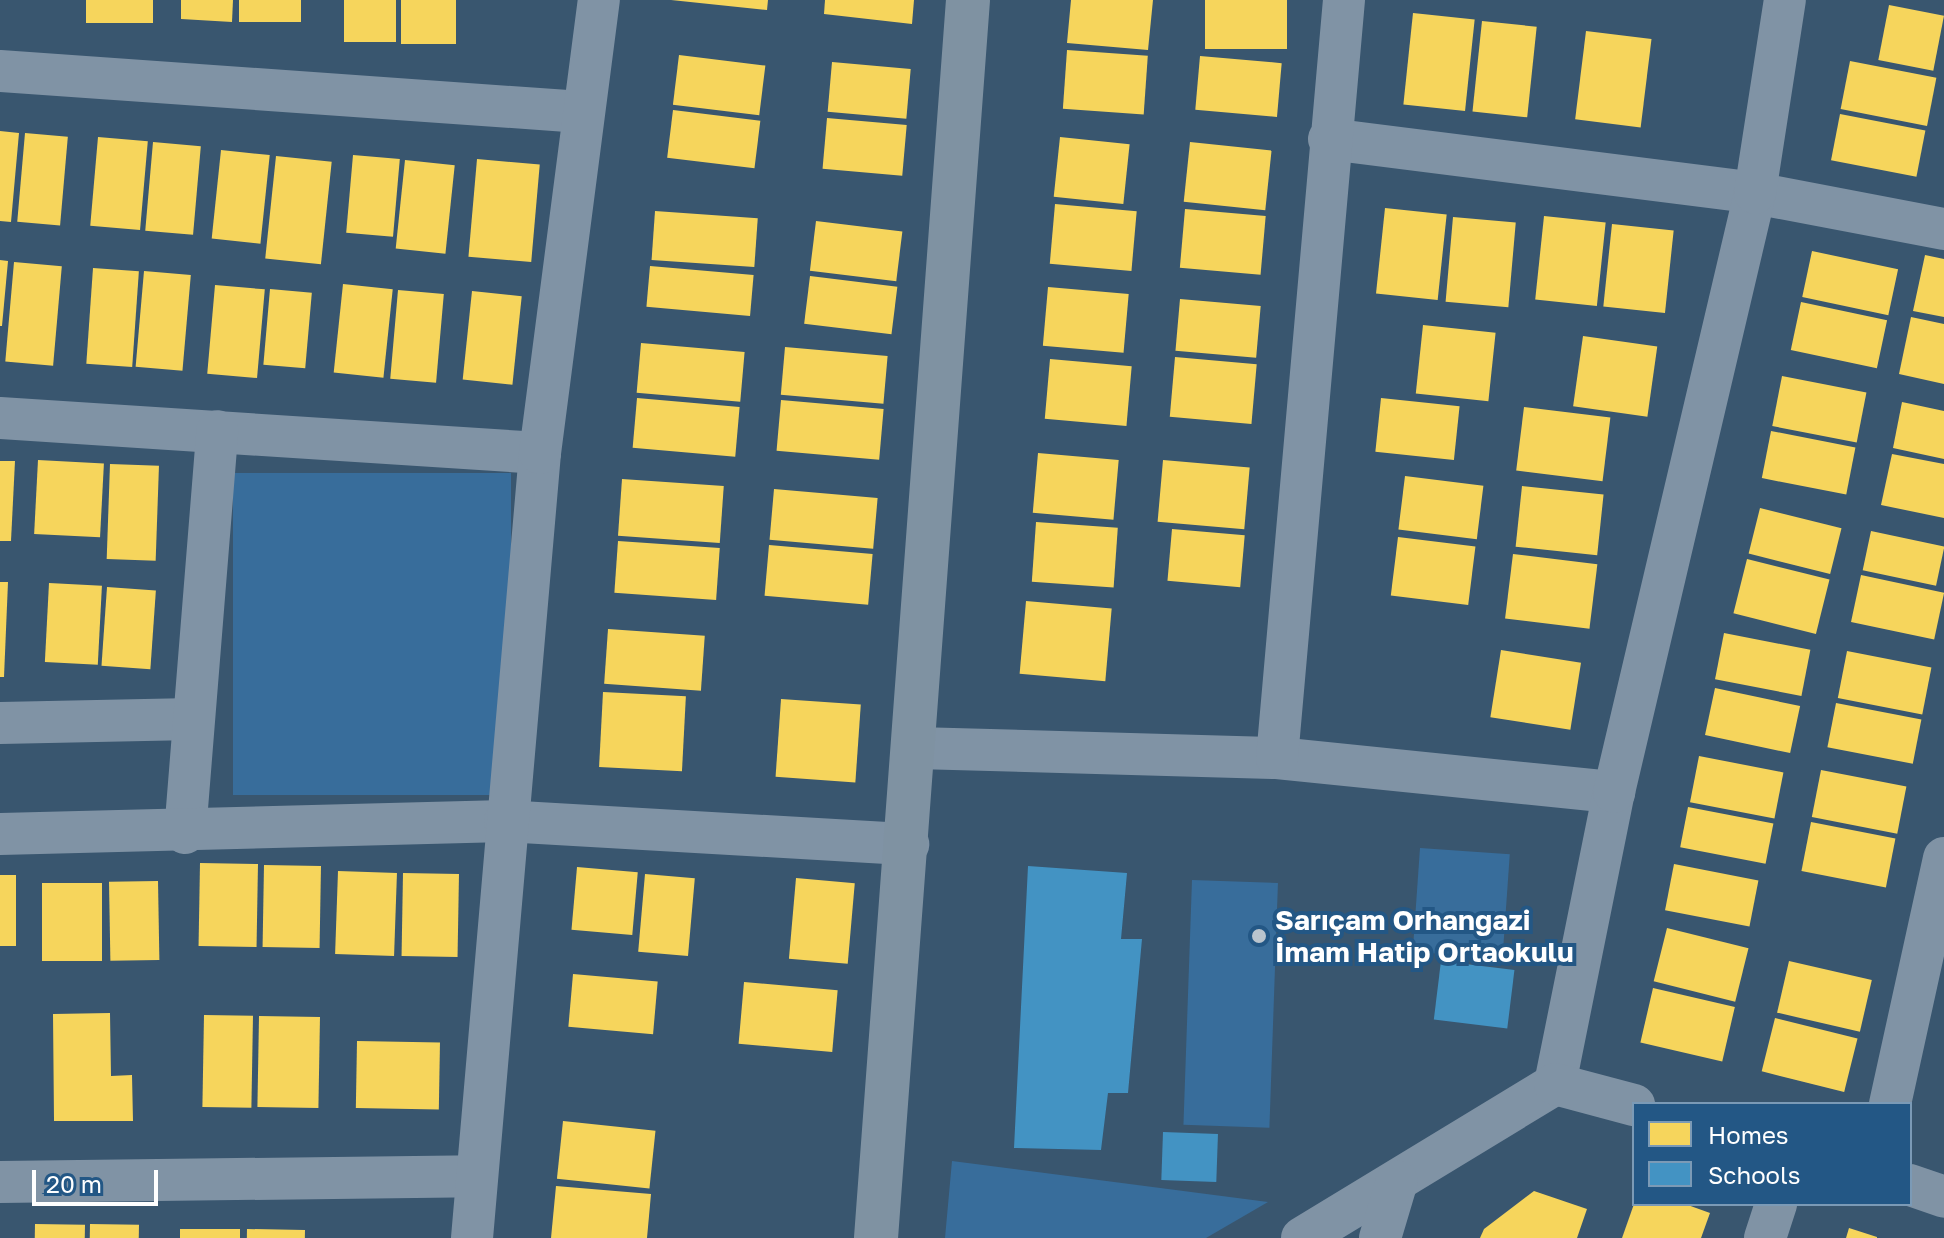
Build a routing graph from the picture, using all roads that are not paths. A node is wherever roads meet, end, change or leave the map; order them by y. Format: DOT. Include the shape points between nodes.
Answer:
graph roads {
  1 [pos="599,0"];
  2 [pos="968,0"];
  3 [pos="1344,0"];
  4 [pos="1785,0"];
  5 [pos="0,71"];
  6 [pos="582,112"];
  7 [pos="1329,139"];
  8 [pos="1755,193"];
  9 [pos="1944,229"];
  10 [pos="0,418"];
  11 [pos="217,431"];
  12 [pos="540,453"];
  13 [pos="193,719"];
  14 [pos="0,723"];
  15 [pos="916,748"];
  16 [pos="1277,758"];
  17 [pos="1614,792"];
  18 [pos="505,821"];
  19 [pos="185,833"];
  20 [pos="0,834"];
  21 [pos="908,844"];
  22 [pos="1944,858"];
  23 [pos="1555,1084"];
  24 [pos="1890,1102"];
  25 [pos="1632,1104"];
  26 [pos="475,1176"];
  27 [pos="1397,1181"];
  28 [pos="0,1182"];
  29 [pos="1912,1186"];
  30 [pos="1944,1197"];
  31 [pos="1775,1206"];
  32 [pos="472,1238"];
  33 [pos="876,1238"];
  34 [pos="1302,1238"];
  35 [pos="1380,1238"];
  36 [pos="1765,1238"];
  1 -- 6 [label="street"];
  2 -- 15 [label="main road"];
  3 -- 7 [label="street"];
  4 -- 8 [label="street"];
  5 -- 6 [label="street"];
  6 -- 12 [label="street"];
  7 -- 8 [label="street"];
  7 -- 16 [label="street"];
  8 -- 9 [label="street"];
  8 -- 17 [label="street"];
  10 -- 11 [label="street"];
  11 -- 12 [label="street"];
  11 -- 13 [label="street"];
  12 -- 18 [label="street"];
  13 -- 14 [label="street"];
  13 -- 19 [label="street"];
  15 -- 16 [label="street"];
  15 -- 21 [label="main road"];
  16 -- 17 [label="street"];
  17 -- 23 [label="street"];
  18 -- 19 [label="street"];
  18 -- 21 [label="street"];
  18 -- 26 [label="street"];
  19 -- 20 [label="street"];
  21 -- 33 [label="main road"];
  22 -- 24 [label="street"];
  23 -- 25 [label="street"];
  23 -- 27 [label="street"];
  26 -- 28 [label="street"];
  26 -- 32 [label="street"];
  27 -- 34 [label="street"];
  27 -- 35 [label="street"];
  29 -- 30 [label="street"];
  31 -- 36 [label="street"];
}
